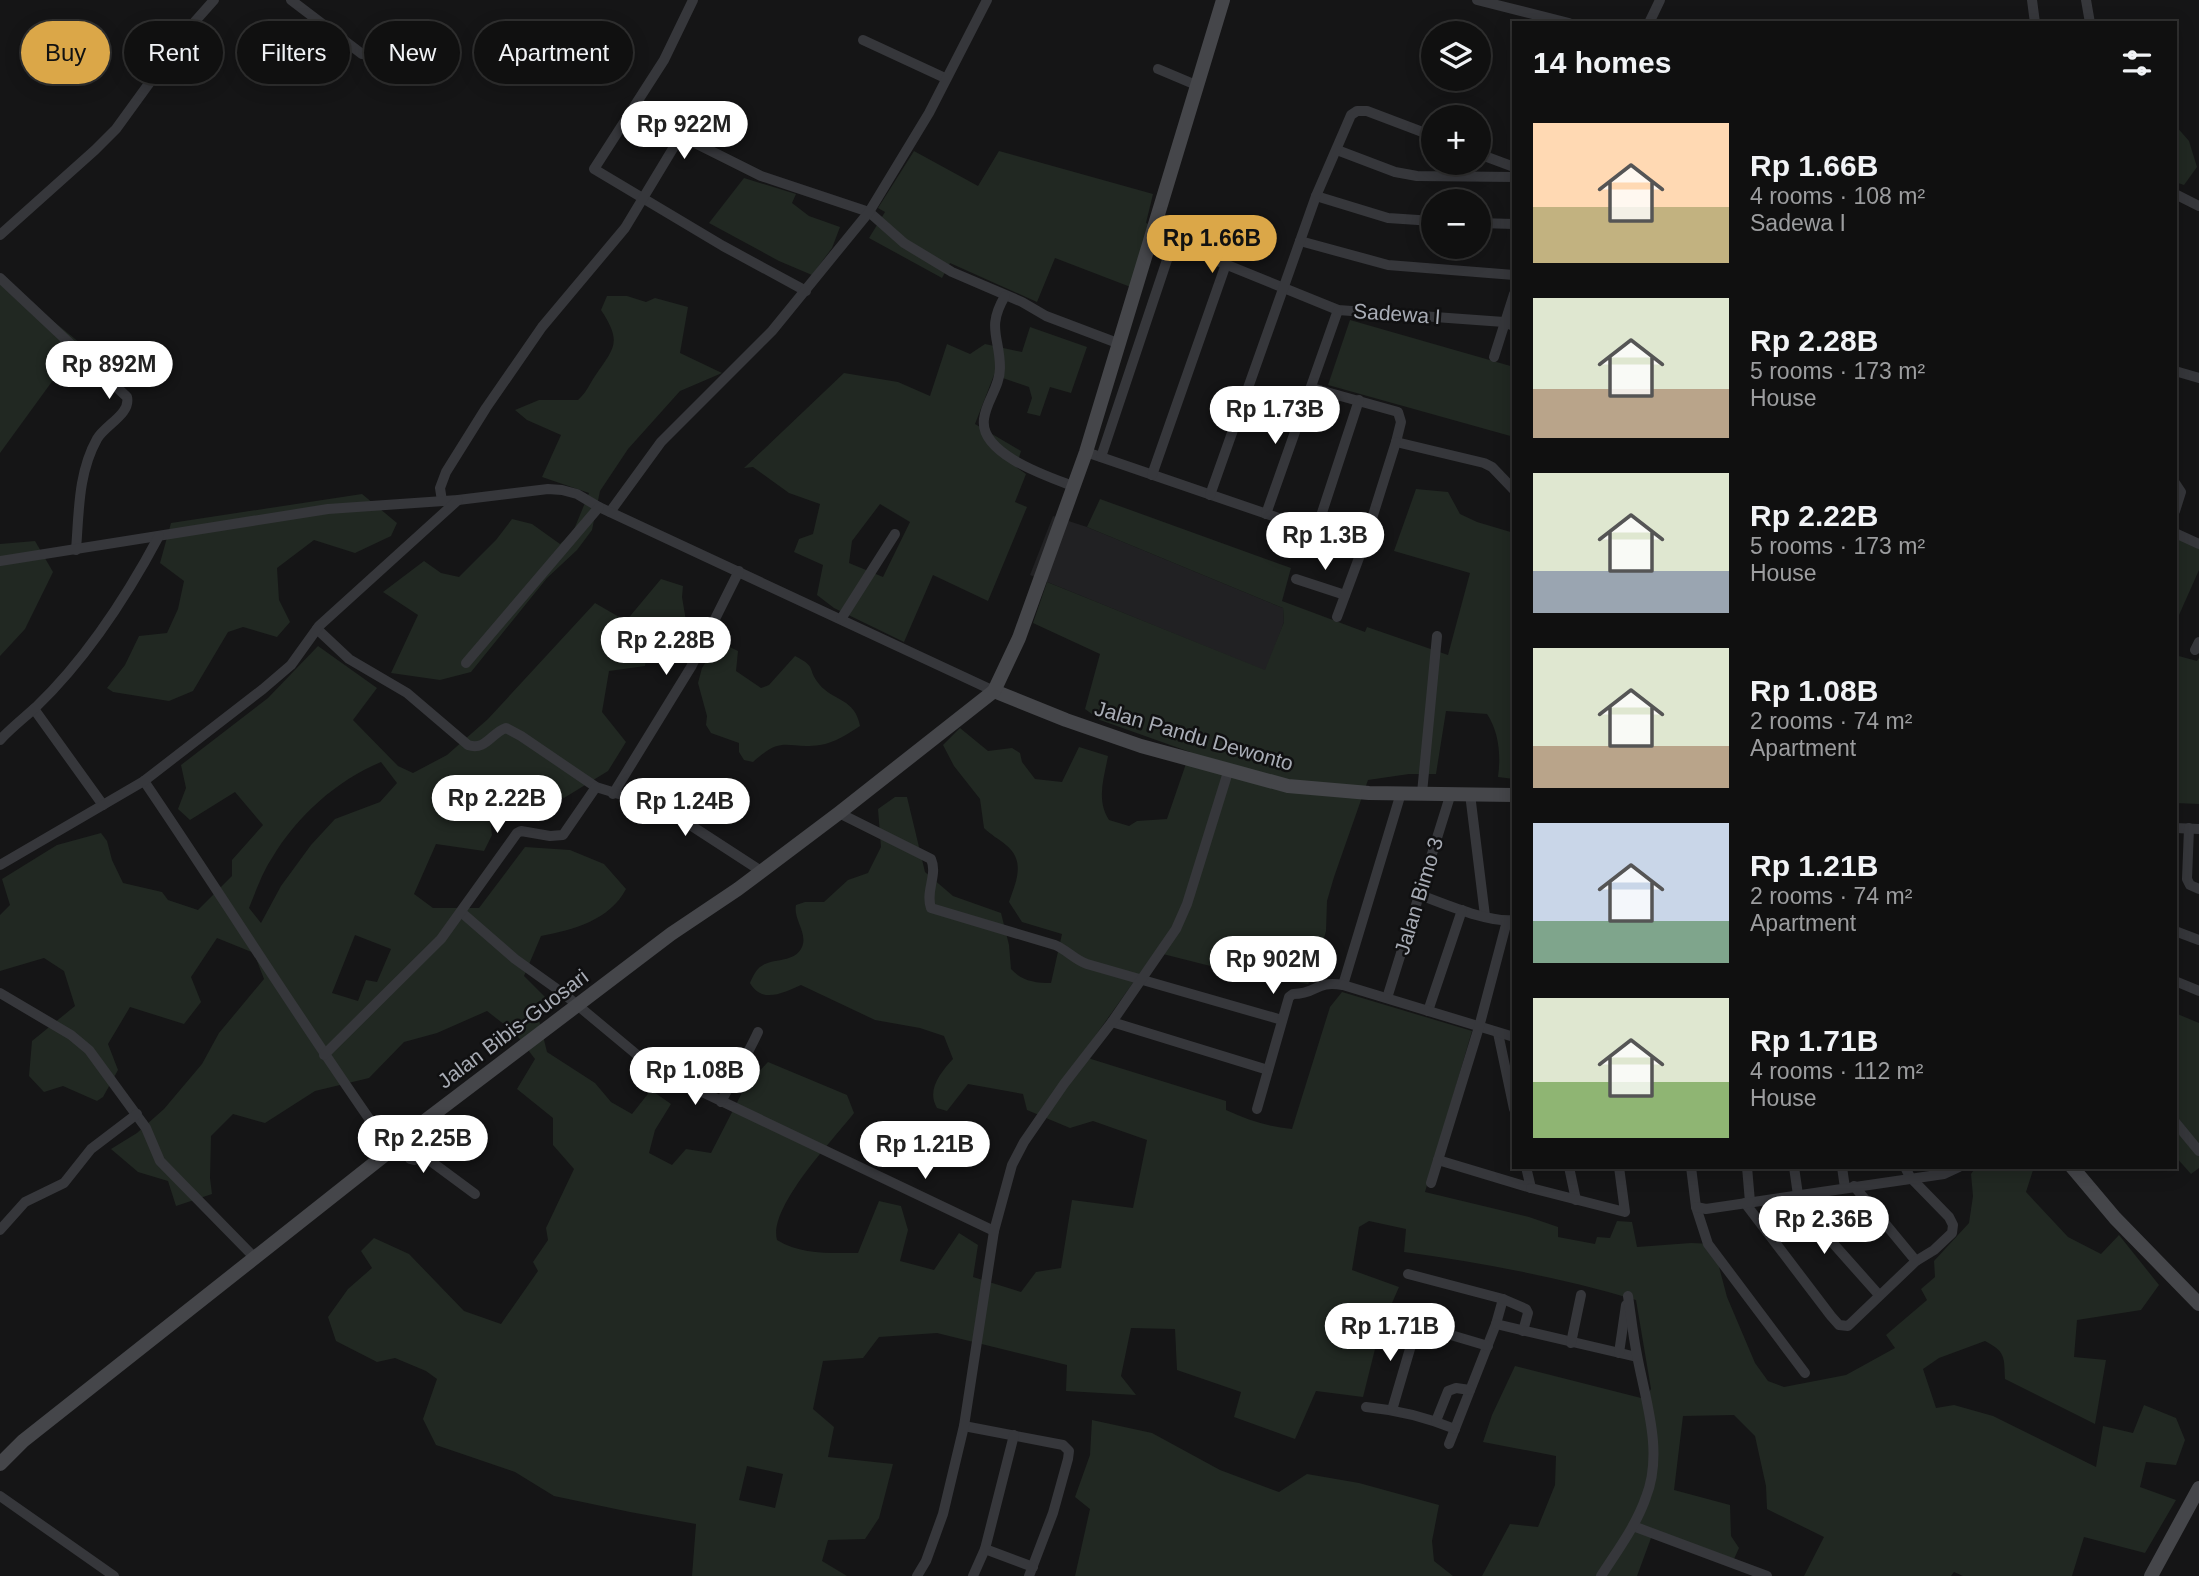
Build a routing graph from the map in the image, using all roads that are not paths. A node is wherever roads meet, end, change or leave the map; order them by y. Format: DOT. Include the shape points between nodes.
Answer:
graph roads {
  1 [pos="214,0"];
  2 [pos="291,0"];
  3 [pos="692,0"];
  4 [pos="987,0"];
  5 [pos="1223,0"];
  6 [pos="1477,0"];
  7 [pos="1660,0"];
  8 [pos="2032,0"];
  9 [pos="2086,0"];
  10 [pos="1561,21"];
  11 [pos="1650,21"];
  12 [pos="2035,21"];
  13 [pos="2090,21"];
  14 [pos="863,40"];
  15 [pos="362,54"];
  16 [pos="1158,69"];
  17 [pos="945,78"];
  18 [pos="1196,85"];
  19 [pos="698,107"];
  20 [pos="1421,132"];
  21 [pos="681,136"];
  22 [pos="1337,150"];
  23 [pos="1491,158"];
  24 [pos="1512,166"];
  25 [pos="1512,177"];
  26 [pos="1317,195"];
  27 [pos="2177,195"];
  28 [pos="644,199"];
  29 [pos="2199,205"];
  30 [pos="869,212"];
  31 [pos="1421,220"];
  32 [pos="1491,223"];
  33 [pos="1512,224"];
  34 [pos="0,234"];
  35 [pos="1151,234"];
  36 [pos="1300,241"];
  37 [pos="1173,242"];
  38 [pos="1226,264"];
  39 [pos="1140,271"];
  40 [pos="1512,275"];
  41 [pos="0,278"];
  42 [pos="1161,278"];
  43 [pos="1283,288"];
  44 [pos="806,291"];
  45 [pos="1005,296"];
  46 [pos="1512,306"];
  47 [pos="1338,310"];
  48 [pos="1509,324"];
  49 [pos="1120,344"];
  50 [pos="1494,357"];
  51 [pos="2177,372"];
  52 [pos="2199,378"];
  53 [pos="1312,388"];
  54 [pos="1359,400"];
  55 [pos="1396,442"];
  56 [pos="1086,452"];
  57 [pos="1101,457"];
  58 [pos="1152,475"];
  59 [pos="1073,486"];
  60 [pos="2177,486"];
  61 [pos="1512,487"];
  62 [pos="1210,495"];
  63 [pos="458,500"];
  64 [pos="442,501"];
  65 [pos="2177,506"];
  66 [pos="599,507"];
  67 [pos="610,512"];
  68 [pos="1266,514"];
  69 [pos="1317,531"];
  70 [pos="895,534"];
  71 [pos="2177,534"];
  72 [pos="159,536"];
  73 [pos="2199,544"];
  74 [pos="1363,547"];
  75 [pos="76,550"];
  76 [pos="0,561"];
  77 [pos="739,571"];
  78 [pos="1296,579"];
  79 [pos="1345,595"];
  80 [pos="1337,617"];
  81 [pos="841,619"];
  82 [pos="317,629"];
  83 [pos="1437,636"];
  84 [pos="466,663"];
  85 [pos="994,691"];
  86 [pos="34,709"];
  87 [pos="0,740"];
  88 [pos="1228,772"];
  89 [pos="144,781"];
  90 [pos="596,787"];
  91 [pos="613,793"];
  92 [pos="1401,793"];
  93 [pos="1422,793"];
  94 [pos="1451,793"];
  95 [pos="1470,793"];
  96 [pos="1512,795"];
  97 [pos="103,805"];
  98 [pos="839,813"];
  99 [pos="2194,829"];
  100 [pos="0,865"];
  101 [pos="761,871"];
  102 [pos="2199,889"];
  103 [pos="1420,895"];
  104 [pos="1462,910"];
  105 [pos="461,912"];
  106 [pos="1485,916"];
  107 [pos="1510,920"];
  108 [pos="2177,932"];
  109 [pos="2199,940"];
  110 [pos="1142,979"];
  111 [pos="2177,982"];
  112 [pos="1343,985"];
  113 [pos="2199,991"];
  114 [pos="0,993"];
  115 [pos="1387,998"];
  116 [pos="578,1006"];
  117 [pos="1429,1011"];
  118 [pos="1282,1020"];
  119 [pos="1112,1022"];
  120 [pos="1479,1027"];
  121 [pos="758,1032"];
  122 [pos="1497,1033"];
  123 [pos="1512,1037"];
  124 [pos="324,1055"];
  125 [pos="1268,1070"];
  126 [pos="1512,1100"];
  127 [pos="721,1102"];
  128 [pos="1257,1109"];
  129 [pos="137,1114"];
  130 [pos="2177,1124"];
  131 [pos="396,1145"];
  132 [pos="2199,1151"];
  133 [pos="1438,1160"];
  134 [pos="1526,1169"];
  135 [pos="1569,1169"];
  136 [pos="1619,1169"];
  137 [pos="1691,1169"];
  138 [pos="1747,1169"];
  139 [pos="1794,1169"];
  140 [pos="1843,1169"];
  141 [pos="1955,1169"];
  142 [pos="2074,1169"];
  143 [pos="1908,1172"];
  144 [pos="1431,1183"];
  145 [pos="1849,1187"];
  146 [pos="1531,1188"];
  147 [pos="475,1194"];
  148 [pos="1798,1195"];
  149 [pos="1576,1199"];
  150 [pos="1748,1202"];
  151 [pos="1696,1207"];
  152 [pos="0,1230"];
  153 [pos="994,1231"];
  154 [pos="254,1257"];
  155 [pos="1916,1261"];
  156 [pos="1408,1274"];
  157 [pos="1581,1295"];
  158 [pos="1879,1295"];
  159 [pos="1503,1299"];
  160 [pos="2199,1304"];
  161 [pos="1397,1319"];
  162 [pos="1496,1324"];
  163 [pos="1417,1325"];
  164 [pos="1523,1331"];
  165 [pos="1571,1343"];
  166 [pos="1488,1346"];
  167 [pos="1619,1353"];
  168 [pos="1637,1357"];
  169 [pos="1805,1373"];
  170 [pos="1471,1390"];
  171 [pos="1366,1407"];
  172 [pos="1392,1410"];
  173 [pos="1436,1421"];
  174 [pos="964,1426"];
  175 [pos="1455,1429"];
  176 [pos="1014,1435"];
  177 [pos="1449,1444"];
  178 [pos="0,1464"];
  179 [pos="2199,1488"];
  180 [pos="0,1496"];
  181 [pos="1633,1526"];
  182 [pos="985,1549"];
  183 [pos="1031,1572"];
  184 [pos="114,1576"];
  185 [pos="917,1576"];
  186 [pos="973,1576"];
  187 [pos="1601,1576"];
  188 [pos="1767,1576"];
  189 [pos="2151,1576"];
  1 -- 34 [label="street" via="116,129"];
  2 -- 15 [label="street"];
  3 -- 28 [label="street" via="664,60 594,169"];
  4 -- 17 [label="street"];
  5 -- 18 [label="street"];
  6 -- 10 [label="street"];
  7 -- 11 [label="street"];
  8 -- 12 [label="street"];
  9 -- 13 [label="street"];
  14 -- 17 [label="street"];
  16 -- 18 [label="street"];
  17 -- 30 [label="street"];
  18 -- 35 [label="street"];
  19 -- 21 [label="street"];
  20 -- 22 [label="street" via="1361,110 1351,115"];
  21 -- 28 [label="street"];
  21 -- 30 [label="street" via="761,176"];
  22 -- 25 [label="street" via="1417,176"];
  22 -- 26 [label="street"];
  23 -- 24 [label="street"];
  26 -- 31 [label="street" via="1388,218"];
  26 -- 36 [label="street"];
  27 -- 29 [label="street"];
  28 -- 44 [label="street"];
  28 -- 64 [label="street" via="542,327 486,408 446,472 440,488"];
  30 -- 44 [label="street"];
  30 -- 45 [label="street" via="924,257"];
  32 -- 33 [label="street"];
  35 -- 37 [label="street, Sadewa I"];
  35 -- 39 [label="street"];
  36 -- 40 [label="street" via="1388,265"];
  36 -- 43 [label="street"];
  37 -- 38 [label="street, Sadewa I"];
  37 -- 42 [label="street"];
  38 -- 43 [label="street, Sadewa I"];
  38 -- 58 [label="street"];
  39 -- 42 [label="street"];
  39 -- 49 [label="street"];
  41 -- 75 [label="street" via="128,400 126,409 98,438 85,468"];
  42 -- 57 [label="street"];
  43 -- 47 [label="street, Sadewa I"];
  43 -- 62 [label="street"];
  44 -- 67 [label="street" via="661,442"];
  45 -- 49 [label="street"];
  45 -- 59 [label="street" via="995,317 1000,368 984,418 985,431 993,444 1028,468"];
  46 -- 48 [label="street"];
  47 -- 48 [label="street, Sadewa I"];
  47 -- 53 [label="street"];
  48 -- 50 [label="street"];
  49 -- 56 [label="street"];
  51 -- 52 [label="street"];
  53 -- 54 [label="street"];
  53 -- 68 [label="street"];
  54 -- 55 [label="street" via="1401,415"];
  54 -- 69 [label="street"];
  55 -- 61 [label="street" via="1484,463"];
  55 -- 74 [label="street"];
  56 -- 57 [label="street"];
  56 -- 59 [label="street"];
  57 -- 58 [label="street"];
  58 -- 62 [label="street"];
  59 -- 85 [label="street" via="1019,638"];
  60 -- 65 [label="street" via="2182,492"];
  62 -- 68 [label="street"];
  63 -- 64 [label="street"];
  63 -- 66 [label="street" via="562,490"];
  63 -- 82 [label="street"];
  64 -- 72 [label="street" via="328,509"];
  66 -- 67 [label="street"];
  66 -- 84 [label="street"];
  67 -- 77 [label="street"];
  68 -- 69 [label="street"];
  69 -- 74 [label="street"];
  70 -- 81 [label="street"];
  71 -- 73 [label="street"];
  72 -- 75 [label="street"];
  72 -- 86 [label="street" via="135,582 105,624"];
  74 -- 79 [label="street"];
  75 -- 76 [label="street"];
  77 -- 81 [label="street"];
  77 -- 91 [label="street" via="691,667"];
  78 -- 79 [label="street"];
  79 -- 80 [label="street"];
  81 -- 85 [label="street"];
  82 -- 89 [label="street" via="291,665"];
  82 -- 90 [label="street" via="349,659 407,693 468,745 485,744 506,728"];
  83 -- 93 [label="street"];
  85 -- 88 [label="street, Jalan Pandu Dewonto" via="1112,737"];
  85 -- 98 [label="street, Jalan Bibis-Guosari"];
  86 -- 87 [label="street"];
  86 -- 97 [label="street"];
  88 -- 92 [label="street, Jalan Pandu Dewonto" via="1288,786"];
  88 -- 110 [label="street" via="1182,918"];
  89 -- 97 [label="street"];
  89 -- 124 [label="street"];
  90 -- 91 [label="street"];
  90 -- 105 [label="street" via="563,835 517,833"];
  91 -- 101 [label="street" via="681,819"];
  92 -- 93 [label="street, Jalan Pandu Dewonto"];
  92 -- 112 [label="street"];
  93 -- 94 [label="street, Jalan Pandu Dewonto"];
  94 -- 95 [label="street, Jalan Pandu Dewonto"];
  94 -- 103 [label="street, Jalan Bimo 3"];
  95 -- 96 [label="street, Jalan Pandu Dewonto"];
  95 -- 106 [label="street"];
  97 -- 100 [label="street"];
  98 -- 101 [label="street, Jalan Bibis-Guosari"];
  98 -- 110 [label="street" via="931,859 931,908 1055,945 1078,961"];
  99 -- 102 [label="street" via="2188,879"];
  101 -- 116 [label="street, Jalan Bibis-Guosari"];
  103 -- 104 [label="street"];
  103 -- 115 [label="street, Jalan Bimo 3"];
  104 -- 106 [label="street"];
  104 -- 117 [label="street"];
  105 -- 116 [label="street"];
  105 -- 124 [label="street" via="441,940"];
  106 -- 107 [label="street"];
  107 -- 120 [label="street"];
  108 -- 109 [label="street"];
  110 -- 118 [label="street"];
  110 -- 119 [label="street"];
  111 -- 113 [label="street"];
  112 -- 115 [label="street"];
  112 -- 118 [label="street" via="1324,983 1307,993 1293,994"];
  114 -- 129 [label="street" via="80,1042"];
  115 -- 117 [label="street"];
  116 -- 127 [label="street" via="654,1069"];
  116 -- 131 [label="street, Jalan Bibis-Guosari"];
  117 -- 120 [label="street"];
  118 -- 125 [label="street"];
  119 -- 125 [label="street"];
  119 -- 153 [label="street" via="1024,1142 1008,1177"];
  120 -- 122 [label="street"];
  120 -- 133 [label="street"];
  121 -- 127 [label="street"];
  122 -- 123 [label="street"];
  122 -- 126 [label="street"];
  124 -- 131 [label="street"];
  125 -- 128 [label="street"];
  127 -- 153 [label="street"];
  129 -- 152 [label="street" via="91,1149 64,1182 25,1202"];
  129 -- 154 [label="street" via="160,1161"];
  130 -- 132 [label="street"];
  131 -- 147 [label="street" via="410,1159 425,1157"];
  131 -- 154 [label="street, Jalan Bibis-Guosari"];
  133 -- 144 [label="street"];
  133 -- 146 [label="street"];
  134 -- 146 [label="street"];
  135 -- 149 [label="street"];
  136 -- 149 [label="street" via="1625,1212"];
  137 -- 151 [label="street"];
  138 -- 150 [label="street"];
  139 -- 148 [label="street"];
  140 -- 145 [label="street"];
  141 -- 143 [label="street" via="1944,1174"];
  142 -- 160 [label="street"];
  143 -- 145 [label="street"];
  143 -- 155 [label="street" via="1953,1225 1949,1237"];
  145 -- 148 [label="street"];
  145 -- 155 [label="street"];
  146 -- 149 [label="street"];
  148 -- 150 [label="street"];
  148 -- 158 [label="street" via="1815,1223"];
  150 -- 151 [label="street"];
  150 -- 158 [label="street" via="1839,1325 1852,1324"];
  151 -- 169 [label="street" via="1708,1244"];
  153 -- 174 [label="street"];
  154 -- 178 [label="street, Jalan Bibis-Guosari"];
  155 -- 158 [label="street"];
  156 -- 159 [label="street"];
  157 -- 165 [label="street"];
  159 -- 162 [label="street"];
  159 -- 164 [label="street" via="1526,1309"];
  161 -- 163 [label="street"];
  162 -- 164 [label="street"];
  162 -- 166 [label="street"];
  163 -- 166 [label="street"];
  163 -- 172 [label="street"];
  164 -- 165 [label="street"];
  165 -- 167 [label="street"];
  166 -- 170 [label="street"];
  167 -- 168 [label="street"];
  167 -- 168 [label="street" via="1628,1296"];
  168 -- 181 [label="street" via="1652,1447 1647,1495"];
  170 -- 173 [label="street" via="1448,1391"];
  170 -- 175 [label="street"];
  171 -- 172 [label="street"];
  172 -- 173 [label="street"];
  173 -- 175 [label="street"];
  174 -- 176 [label="street"];
  174 -- 185 [label="street" via="943,1514"];
  175 -- 177 [label="street"];
  176 -- 182 [label="street"];
  176 -- 183 [label="street" via="1063,1445 1069,1455"];
  179 -- 189 [label="street"];
  180 -- 184 [label="street"];
  181 -- 187 [label="street"];
  181 -- 188 [label="street"];
  182 -- 183 [label="street"];
  182 -- 186 [label="street"];
}
